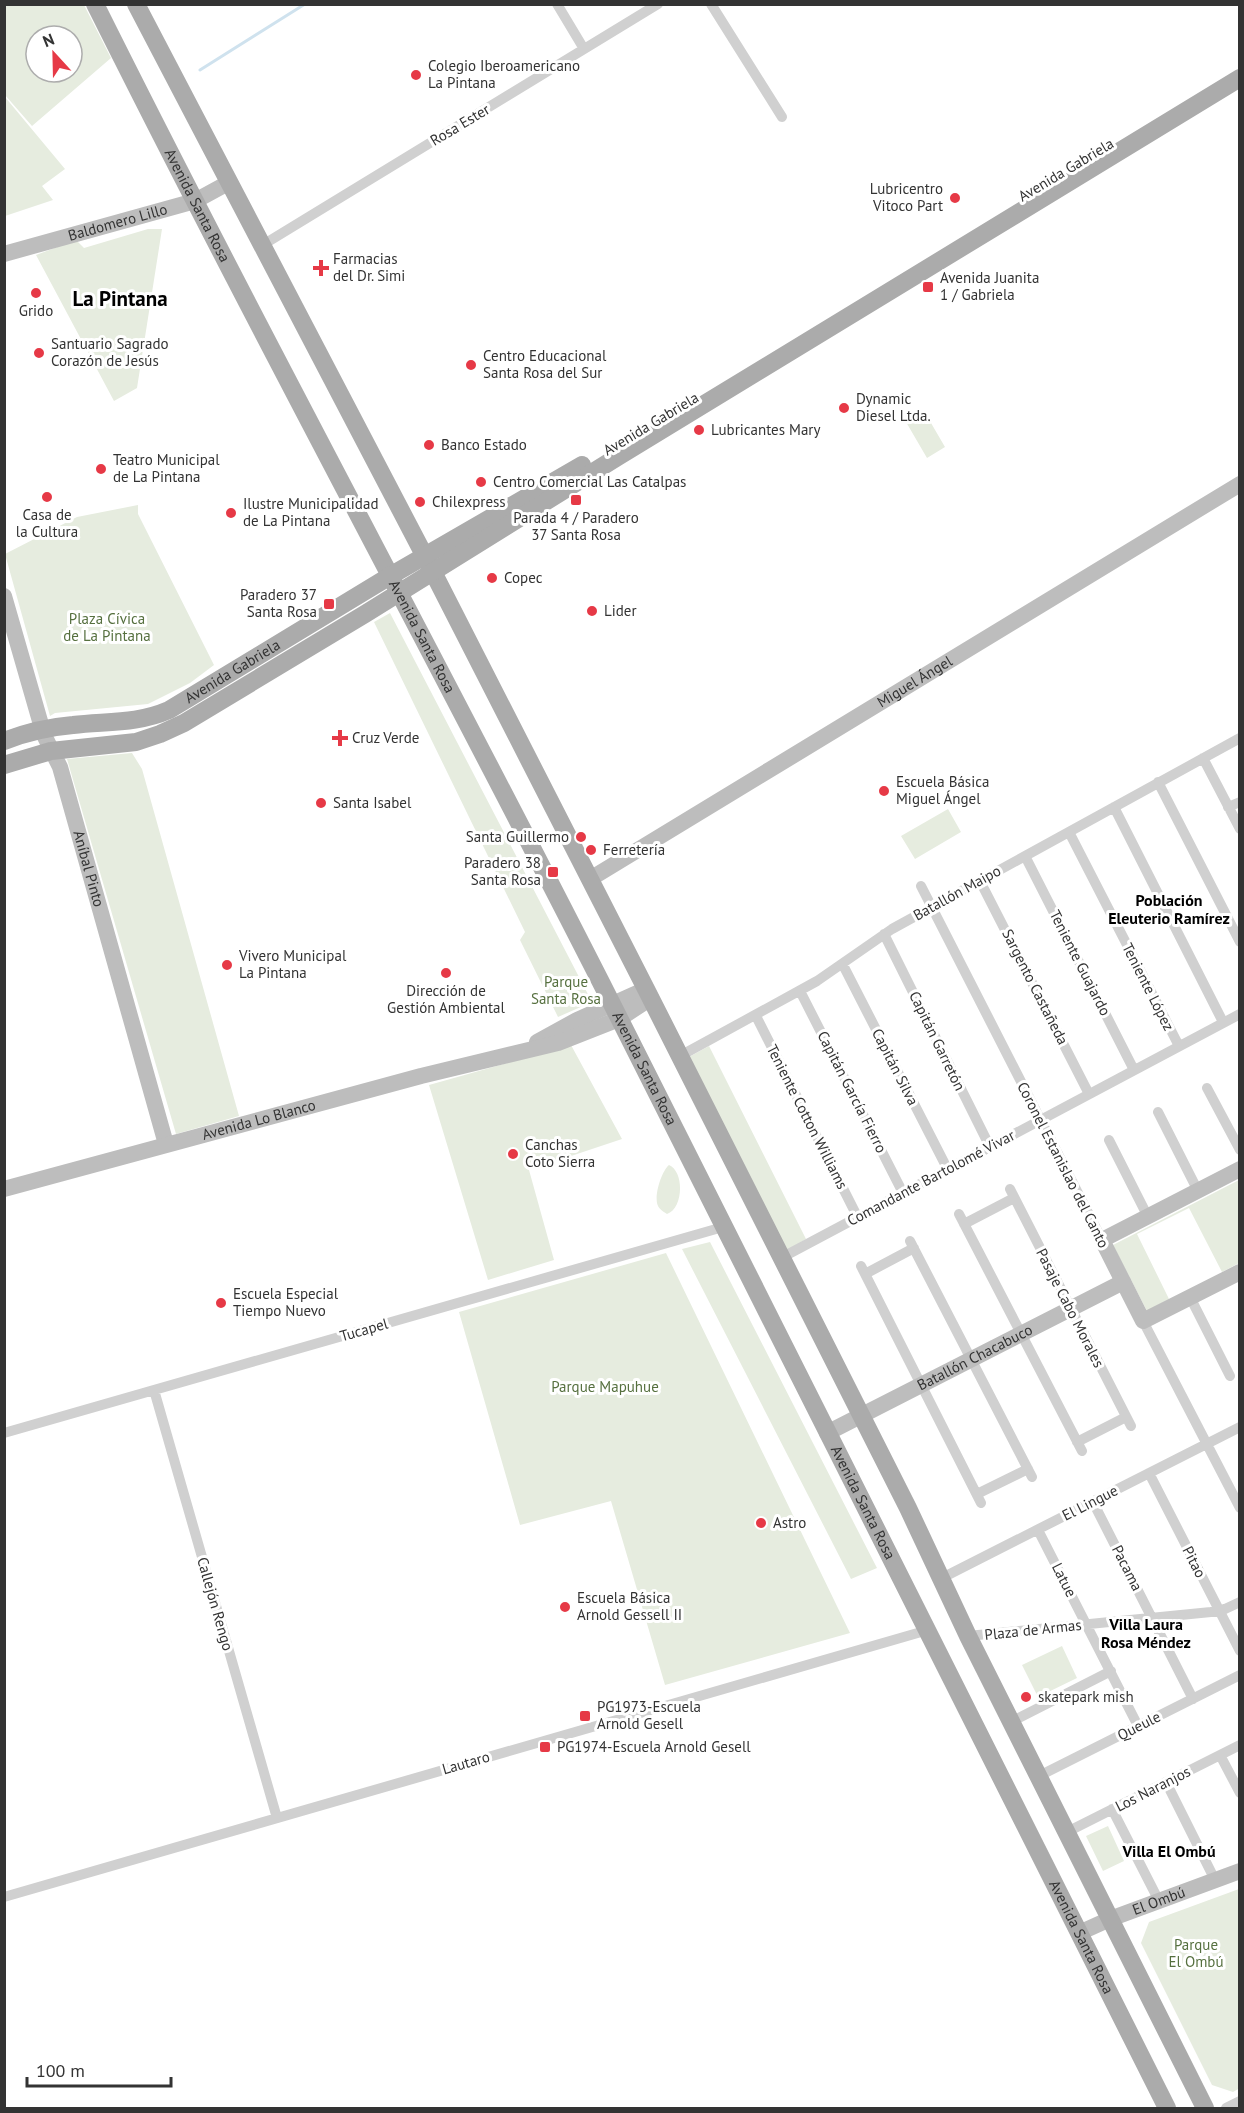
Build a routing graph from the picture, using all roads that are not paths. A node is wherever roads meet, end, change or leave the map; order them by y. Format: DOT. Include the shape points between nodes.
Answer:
graph roads {
  1 [pos="95,4"];
  2 [pos="136,4"];
  3 [pos="557,4"];
  4 [pos="658,4"];
  5 [pos="711,4"];
  6 [pos="584,50"];
  7 [pos="1239,64"];
  8 [pos="1239,78"];
  9 [pos="782,117"];
  10 [pos="228,183"];
  11 [pos="195,201"];
  12 [pos="261,246"];
  13 [pos="4,255"];
  14 [pos="1239,484"];
  15 [pos="429,565"];
  16 [pos="390,576"];
  17 [pos="399,593"];
  18 [pos="4,596"];
  19 [pos="42,729"];
  20 [pos="1239,738"];
  21 [pos="7,739"];
  22 [pos="51,751"];
  23 [pos="1203,758"];
  24 [pos="4,765"];
  25 [pos="1158,782"];
  26 [pos="1239,802"];
  27 [pos="1114,807"];
  28 [pos="1228,807"];
  29 [pos="1239,829"];
  30 [pos="1069,832"];
  31 [pos="1025,856"];
  32 [pos="590,879"];
  33 [pos="980,880"];
  34 [pos="921,886"];
  35 [pos="932,908"];
  36 [pos="884,934"];
  37 [pos="1239,942"];
  38 [pos="843,965"];
  39 [pos="800,991"];
  40 [pos="649,994"];
  41 [pos="615,1012"];
  42 [pos="1239,1014"];
  43 [pos="756,1016"];
  44 [pos="1223,1022"];
  45 [pos="1179,1046"];
  46 [pos="680,1056"];
  47 [pos="1134,1070"];
  48 [pos="1207,1088"];
  49 [pos="1089,1094"];
  50 [pos="1158,1112"];
  51 [pos="1040,1120"];
  52 [pos="1109,1140"];
  53 [pos="166,1144"];
  54 [pos="990,1147"];
  55 [pos="1239,1150"];
  56 [pos="1239,1169"];
  57 [pos="948,1170"];
  58 [pos="4,1189"];
  59 [pos="1198,1191"];
  60 [pos="903,1193"];
  61 [pos="1148,1217"];
  62 [pos="858,1218"];
  63 [pos="723,1227"];
  64 [pos="1101,1240"];
  65 [pos="781,1258"];
  66 [pos="1239,1272"];
  67 [pos="1123,1282"];
  68 [pos="1190,1297"];
  69 [pos="1071,1308"];
  70 [pos="1143,1321"];
  71 [pos="1021,1334"];
  72 [pos="972,1359"];
  73 [pos="1230,1376"];
  74 [pos="921,1385"];
  75 [pos="154,1390"];
  76 [pos="856,1418"];
  77 [pos="1239,1427"];
  78 [pos="4,1433"];
  79 [pos="827,1433"];
  80 [pos="1206,1444"];
  81 [pos="1149,1473"];
  82 [pos="1093,1502"];
  83 [pos="1239,1508"];
  84 [pos="1038,1530"];
  85 [pos="940,1579"];
  86 [pos="1239,1602"];
  87 [pos="1219,1611"];
  88 [pos="1152,1618"];
  89 [pos="1087,1625"];
  90 [pos="928,1630"];
  91 [pos="968,1636"];
  92 [pos="1239,1651"];
  93 [pos="1111,1671"];
  94 [pos="1239,1675"];
  95 [pos="1193,1699"];
  96 [pos="1011,1722"];
  97 [pos="1138,1726"];
  98 [pos="1239,1745"];
  99 [pos="1220,1755"];
  100 [pos="1039,1776"];
  101 [pos="1166,1782"];
  102 [pos="1239,1793"];
  103 [pos="1112,1809"];
  104 [pos="277,1818"];
  105 [pos="1067,1832"];
  106 [pos="1239,1871"];
  107 [pos="1215,1880"];
  108 [pos="4,1896"];
  109 [pos="1159,1901"];
  110 [pos="1110,1919"];
  111 [pos="1079,1933"];
  112 [pos="1239,2101"];
  113 [pos="1167,2109"];
  114 [pos="1205,2109"];
  115 [pos="1226,2109"];
  1 -- 11 [label="main road, Avenida Santa Rosa"];
  2 -- 10 [label="main road"];
  3 -- 6 [label="street"];
  4 -- 6 [label="street, Rosa Ester"];
  5 -- 9 [label="street"];
  6 -- 12 [label="street, Rosa Ester"];
  7 -- 15 [label="main road, Avenida Gabriela" via="551,484"];
  8 -- 15 [label="main road, Avenida Gabriela" via="629,450"];
  10 -- 11 [label="street, Baldomero Lillo"];
  10 -- 12 [label="main road"];
  11 -- 13 [label="street, Baldomero Lillo"];
  11 -- 16 [label="main road, Avenida Santa Rosa"];
  12 -- 15 [label="main road"];
  14 -- 32 [label="street, Miguel Ángel"];
  15 -- 16 [label="main road, Avenida Gabriela"];
  15 -- 17 [label="main road, Avenida Gabriela"];
  15 -- 32 [label="main road"];
  16 -- 17 [label="main road, Avenida Santa Rosa"];
  16 -- 19 [label="main road, Avenida Gabriela" via="162,713 135,721"];
  17 -- 22 [label="main road, Avenida Gabriela" via="160,735 127,743"];
  17 -- 41 [label="main road, Avenida Santa Rosa"];
  18 -- 19 [label="street, Aníbal Pinto"];
  19 -- 21 [label="main road, Avenida Gabriela"];
  19 -- 22 [label="street, Aníbal Pinto"];
  20 -- 23 [label="street, Batallón Maipo"];
  22 -- 24 [label="main road, Avenida Gabriela"];
  22 -- 53 [label="street, Aníbal Pinto" via="63,778"];
  23 -- 25 [label="street, Batallón Maipo"];
  23 -- 28 [label="street"];
  25 -- 27 [label="street, Batallón Maipo"];
  25 -- 37 [label="street"];
  26 -- 28 [label="street"];
  27 -- 30 [label="street, Batallón Maipo"];
  27 -- 44 [label="street"];
  28 -- 29 [label="street"];
  30 -- 31 [label="street, Batallón Maipo"];
  30 -- 45 [label="street, Teniente López"];
  31 -- 33 [label="street, Batallón Maipo"];
  31 -- 47 [label="street, Teniente Guajardo"];
  32 -- 40 [label="main road"];
  33 -- 35 [label="street, Batallón Maipo"];
  33 -- 49 [label="street, Sargento Castañeda"];
  34 -- 35 [label="street, Coronel Estanislao del Canto"];
  35 -- 36 [label="street, Batallón Maipo"];
  35 -- 51 [label="street, Coronel Estanislao del Canto"];
  36 -- 38 [label="street, Batallón Maipo"];
  36 -- 54 [label="street, Capitán Garretón"];
  38 -- 39 [label="street, Batallón Maipo"];
  38 -- 57 [label="street, Capitán Silva"];
  39 -- 43 [label="street, Batallón Maipo"];
  39 -- 60 [label="street, Capitán García Fierro"];
  40 -- 41 [label="street, Avenida Lo Blanco"];
  40 -- 46 [label="main road"];
  41 -- 53 [label="street, Avenida Lo Blanco" via="542,1047"];
  41 -- 63 [label="main road, Avenida Santa Rosa"];
  42 -- 44 [label="street, Comandante Bartolomé Vivar"];
  43 -- 46 [label="street, Batallón Maipo"];
  43 -- 62 [label="street, Teniente Cotton Williams"];
  44 -- 45 [label="street, Comandante Bartolomé Vivar"];
  45 -- 47 [label="street, Comandante Bartolomé Vivar"];
  46 -- 65 [label="main road"];
  47 -- 49 [label="street, Comandante Bartolomé Vivar"];
  48 -- 55 [label="street"];
  49 -- 51 [label="street, Comandante Bartolomé Vivar"];
  50 -- 59 [label="street"];
  51 -- 54 [label="street, Comandante Bartolomé Vivar"];
  51 -- 64 [label="street, Coronel Estanislao del Canto"];
  52 -- 61 [label="street"];
  53 -- 58 [label="street, Avenida Lo Blanco"];
  54 -- 57 [label="street, Comandante Bartolomé Vivar"];
  56 -- 59 [label="street"];
  57 -- 60 [label="street, Comandante Bartolomé Vivar"];
  59 -- 61 [label="street"];
  60 -- 62 [label="street, Comandante Bartolomé Vivar"];
  61 -- 64 [label="street"];
  62 -- 65 [label="street, Comandante Bartolomé Vivar"];
  63 -- 75 [label="street, Tucapel"];
  63 -- 79 [label="main road, Avenida Santa Rosa"];
  64 -- 67 [label="street, Coronel Estanislao del Canto"];
  65 -- 76 [label="main road"];
  66 -- 68 [label="street"];
  67 -- 69 [label="street, Batallón Chacabuco"];
  67 -- 70 [label="street, Coronel Estanislao del Canto"];
  68 -- 70 [label="street"];
  68 -- 73 [label="street"];
  69 -- 71 [label="street, Batallón Chacabuco"];
  69 -- 71 [label="street, Pasaje Cabo Morales" via="1129,1422 1079,1447"];
  69 -- 71 [label="street, Pasaje Cabo Morales" via="1012,1194 962,1219"];
  70 -- 80 [label="street, Coronel Estanislao del Canto"];
  71 -- 72 [label="street, Batallón Chacabuco"];
  72 -- 74 [label="street, Batallón Chacabuco"];
  72 -- 74 [label="street" via="1030,1473 979,1498"];
  72 -- 74 [label="street" via="912,1245 863,1270"];
  74 -- 76 [label="street, Batallón Chacabuco"];
  75 -- 78 [label="street, Tucapel"];
  75 -- 104 [label="street, Callejón Rengo"];
  76 -- 79 [label="street, Batallón Chacabuco"];
  76 -- 85 [label="main road" via="908,1508"];
  77 -- 80 [label="street, El Lingue"];
  79 -- 90 [label="main road, Avenida Santa Rosa"];
  80 -- 81 [label="street, El Lingue"];
  80 -- 83 [label="street, Coronel Estanislao del Canto"];
  81 -- 82 [label="street, El Lingue"];
  81 -- 87 [label="street, Pitao"];
  82 -- 84 [label="street, El Lingue"];
  82 -- 88 [label="street, Pacama"];
  84 -- 85 [label="street, El Lingue"];
  84 -- 89 [label="street, Latue"];
  85 -- 91 [label="main road"];
  86 -- 87 [label="street, Plaza de Armas"];
  87 -- 88 [label="street, Plaza de Armas"];
  87 -- 92 [label="street, Pitao"];
  88 -- 89 [label="street, Plaza de Armas"];
  88 -- 95 [label="street, Pacama"];
  89 -- 91 [label="street, Plaza de Armas"];
  89 -- 93 [label="street, Latue"];
  90 -- 104 [label="street, Lautaro"];
  90 -- 111 [label="main road, Avenida Santa Rosa"];
  91 -- 96 [label="main road"];
  93 -- 96 [label="street"];
  93 -- 97 [label="street, Latue"];
  94 -- 95 [label="street, Queule"];
  95 -- 97 [label="street, Queule"];
  96 -- 100 [label="main road"];
  97 -- 100 [label="street, Queule"];
  98 -- 99 [label="street, Los Naranjos"];
  99 -- 101 [label="street, Los Naranjos"];
  99 -- 102 [label="street"];
  100 -- 105 [label="main road"];
  101 -- 103 [label="street, Los Naranjos"];
  101 -- 107 [label="street"];
  103 -- 105 [label="street, Los Naranjos"];
  103 -- 109 [label="street"];
  104 -- 108 [label="street, Lautaro"];
  105 -- 110 [label="main road"];
  106 -- 107 [label="street, El Ombú"];
  107 -- 109 [label="street, El Ombú"];
  109 -- 110 [label="street, El Ombú"];
  110 -- 111 [label="street, El Ombú"];
  110 -- 114 [label="main road"];
  111 -- 113 [label="main road, Avenida Santa Rosa"];
  112 -- 115 [label="street"];
}
